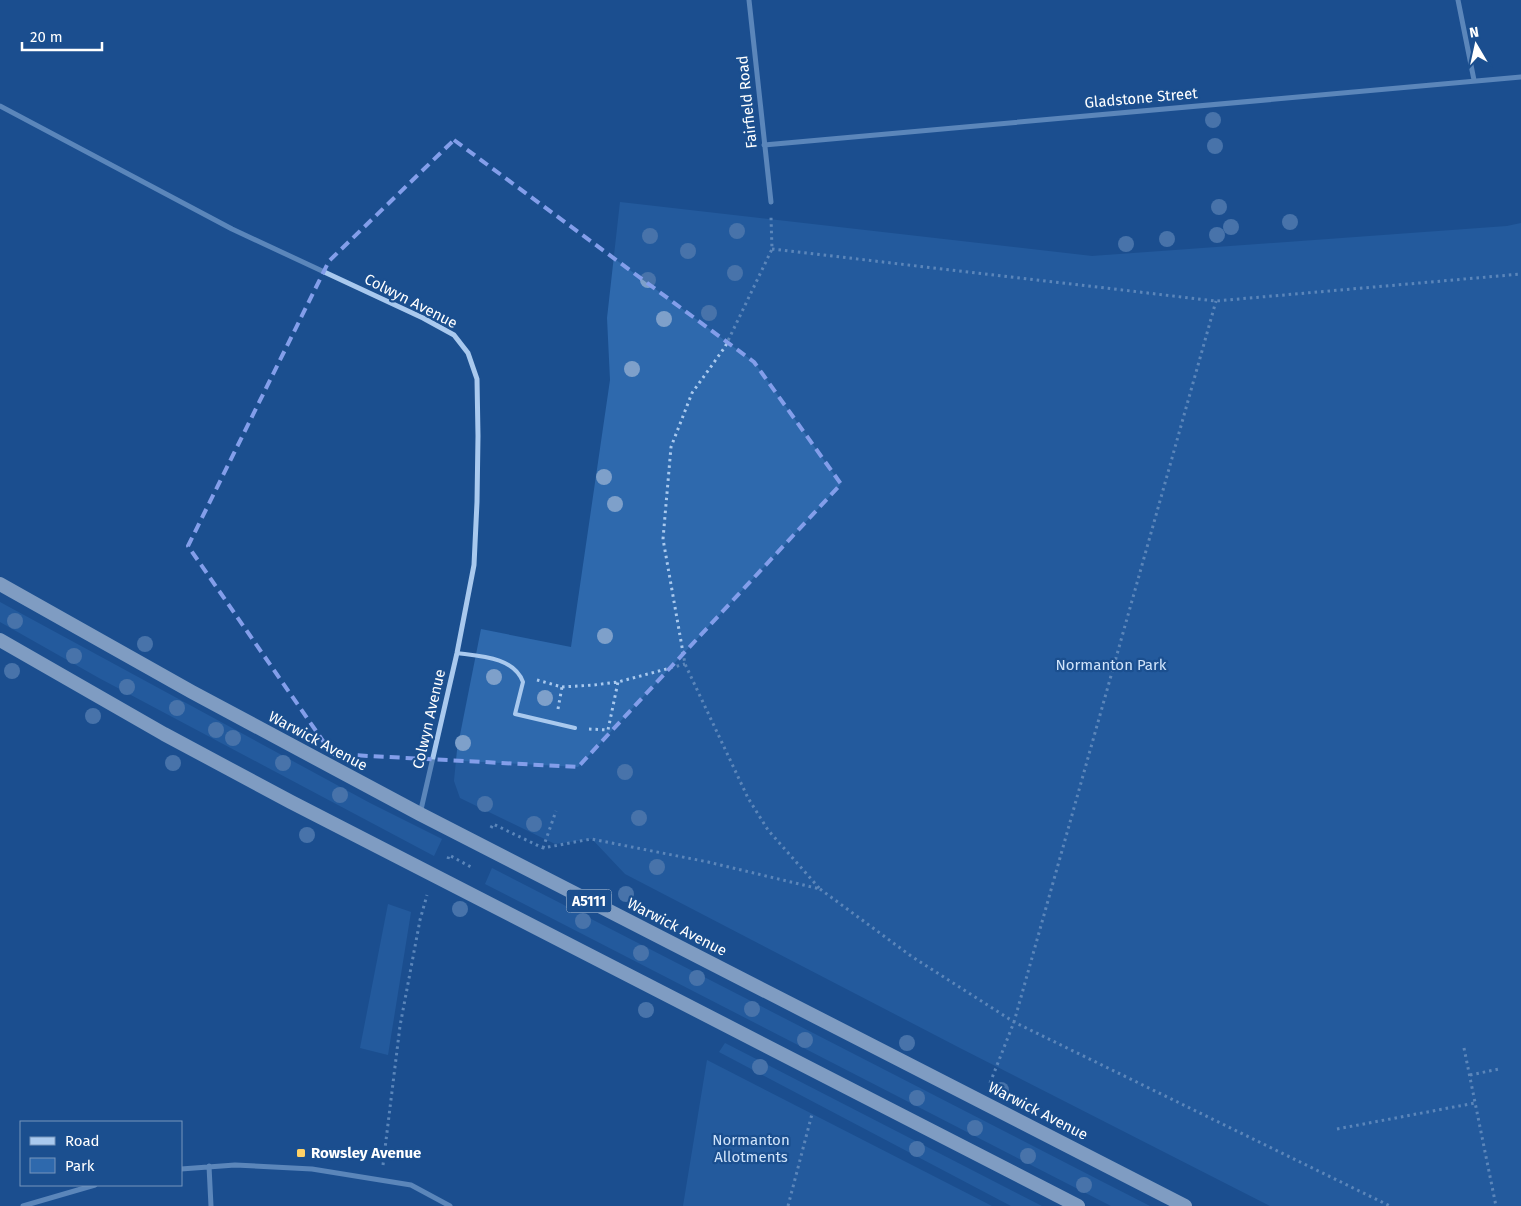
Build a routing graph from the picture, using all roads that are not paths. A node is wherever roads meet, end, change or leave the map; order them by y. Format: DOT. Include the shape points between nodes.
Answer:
graph roads {
  1 [pos="749,0"];
  2 [pos="1458,0"];
  3 [pos="1521,77"];
  4 [pos="1474,80"];
  5 [pos="0,106"];
  6 [pos="764,145"];
  7 [pos="770,202"];
  8 [pos="0,584"];
  9 [pos="0,640"];
  10 [pos="457,653"];
  11 [pos="575,728"];
  12 [pos="420,814"];
  13 [pos="209,1166"];
  14 [pos="182,1169"];
  15 [pos="92,1186"];
  16 [pos="23,1206"];
  17 [pos="211,1206"];
  18 [pos="450,1206"];
  19 [pos="1078,1206"];
  20 [pos="1185,1206"];
  1 -- 6 [label="street, Fairfield Road"];
  2 -- 4 [label="street"];
  3 -- 4 [label="street, Gladstone Street"];
  4 -- 6 [label="street, Gladstone Street"];
  5 -- 10 [label="street, Colwyn Avenue" via="232,229 454,335 468,353 477,379 478,436 474,565"];
  6 -- 7 [label="street, Fairfield Road"];
  8 -- 12 [label="highway, Warwick Avenue / A5111" via="192,692"];
  9 -- 19 [label="highway" via="164,734"];
  10 -- 11 [label="lane" via="493,658 517,670 523,688 515,714"];
  10 -- 12 [label="street, Colwyn Avenue"];
  12 -- 20 [label="highway, Warwick Avenue / A5111"];
  13 -- 14 [label="street"];
  13 -- 17 [label="street"];
  13 -- 18 [label="street" via="292,1167 381,1179 411,1185"];
  15 -- 16 [label="street"];
}
